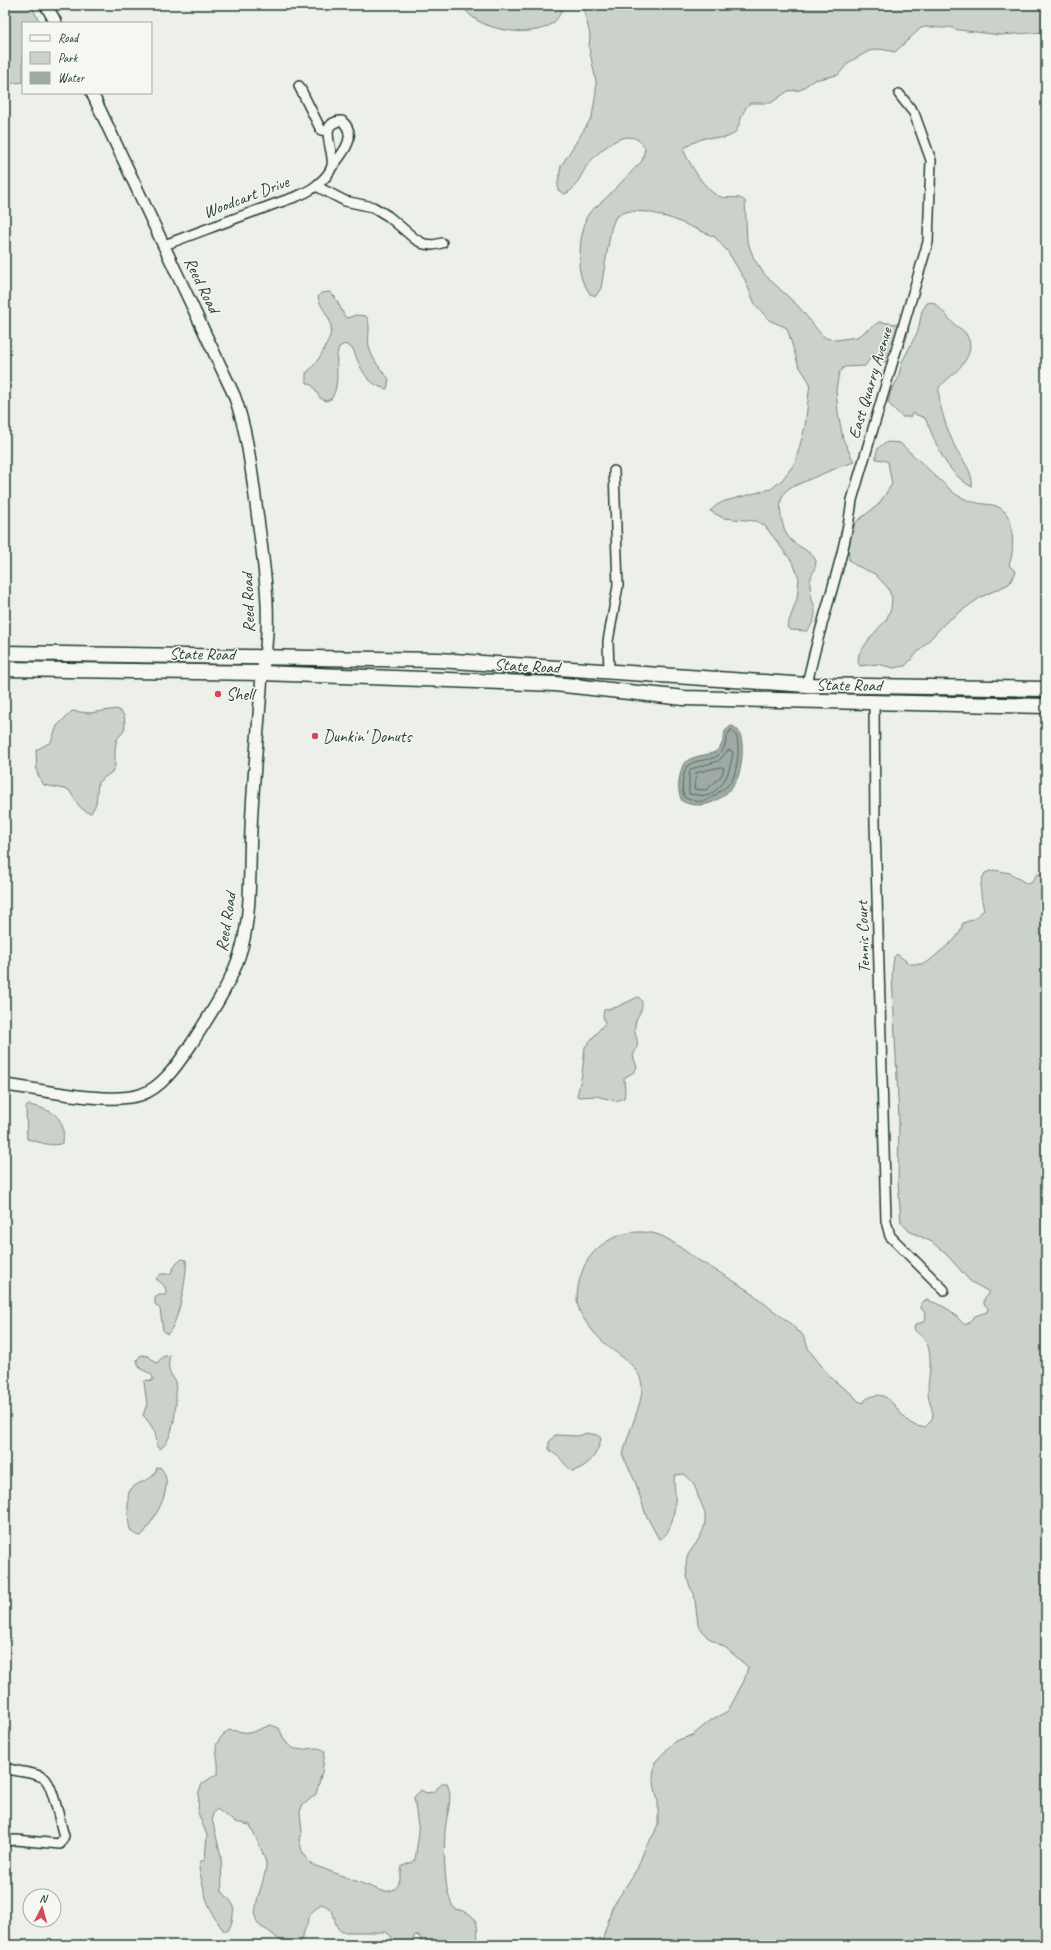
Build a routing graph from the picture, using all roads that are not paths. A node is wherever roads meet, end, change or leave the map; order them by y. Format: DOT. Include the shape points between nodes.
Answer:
graph roads {
  1 [pos="46,5"];
  2 [pos="55,22"];
  3 [pos="299,86"];
  4 [pos="92,94"];
  5 [pos="899,94"];
  6 [pos="328,131"];
  7 [pos="332,167"];
  8 [pos="316,186"];
  9 [pos="442,243"];
  10 [pos="164,245"];
  11 [pos="614,471"];
  12 [pos="5,653"];
  13 [pos="266,657"];
  14 [pos="558,668"];
  15 [pos="5,669"];
  16 [pos="610,672"];
  17 [pos="262,673"];
  18 [pos="555,684"];
  19 [pos="807,685"];
  20 [pos="909,687"];
  21 [pos="1046,689"];
  22 [pos="874,704"];
  23 [pos="909,704"];
  24 [pos="1046,706"];
  25 [pos="5,1085"];
  26 [pos="944,1290"];
  27 [pos="5,1768"];
  28 [pos="5,1841"];
  1 -- 2 [label="street"];
  3 -- 6 [label="street" via="321,130"];
  4 -- 10 [label="street, Reed Road"];
  5 -- 19 [label="street, East Quarry Avenue" via="914,114 931,160 928,242 852,500 848,532 812,658"];
  6 -- 7 [label="street"];
  6 -- 7 [label="street, Woodcart Drive" via="330,125 342,121 350,135 348,143"];
  7 -- 8 [label="street, Woodcart Drive"];
  8 -- 9 [label="street" via="345,200 373,207 424,244"];
  8 -- 10 [label="street, Woodcart Drive"];
  10 -- 13 [label="street, Reed Road" via="240,411 266,578"];
  11 -- 16 [label="street" via="618,574 608,640"];
  12 -- 13 [label="main road, State Road"];
  13 -- 14 [label="main road, State Road" via="439,660"];
  13 -- 17 [label="street, Reed Road"];
  14 -- 16 [label="main road, State Road"];
  14 -- 18 [label="street"];
  15 -- 17 [label="main road, State Road"];
  16 -- 19 [label="main road, State Road"];
  17 -- 18 [label="main road, State Road"];
  17 -- 25 [label="street, Reed Road" via="245,933 232,973 206,1020 167,1076 140,1095 98,1098"];
  18 -- 22 [label="main road, State Road" via="684,698"];
  19 -- 20 [label="main road, State Road"];
  20 -- 21 [label="main road, State Road"];
  20 -- 23 [label="street"];
  22 -- 23 [label="main road, State Road"];
  22 -- 26 [label="street, Tennis Court" via="886,1221 890,1236"];
  23 -- 24 [label="main road, State Road"];
  27 -- 28 [label="street" via="44,1778 53,1795 64,1836 60,1844"];
}
